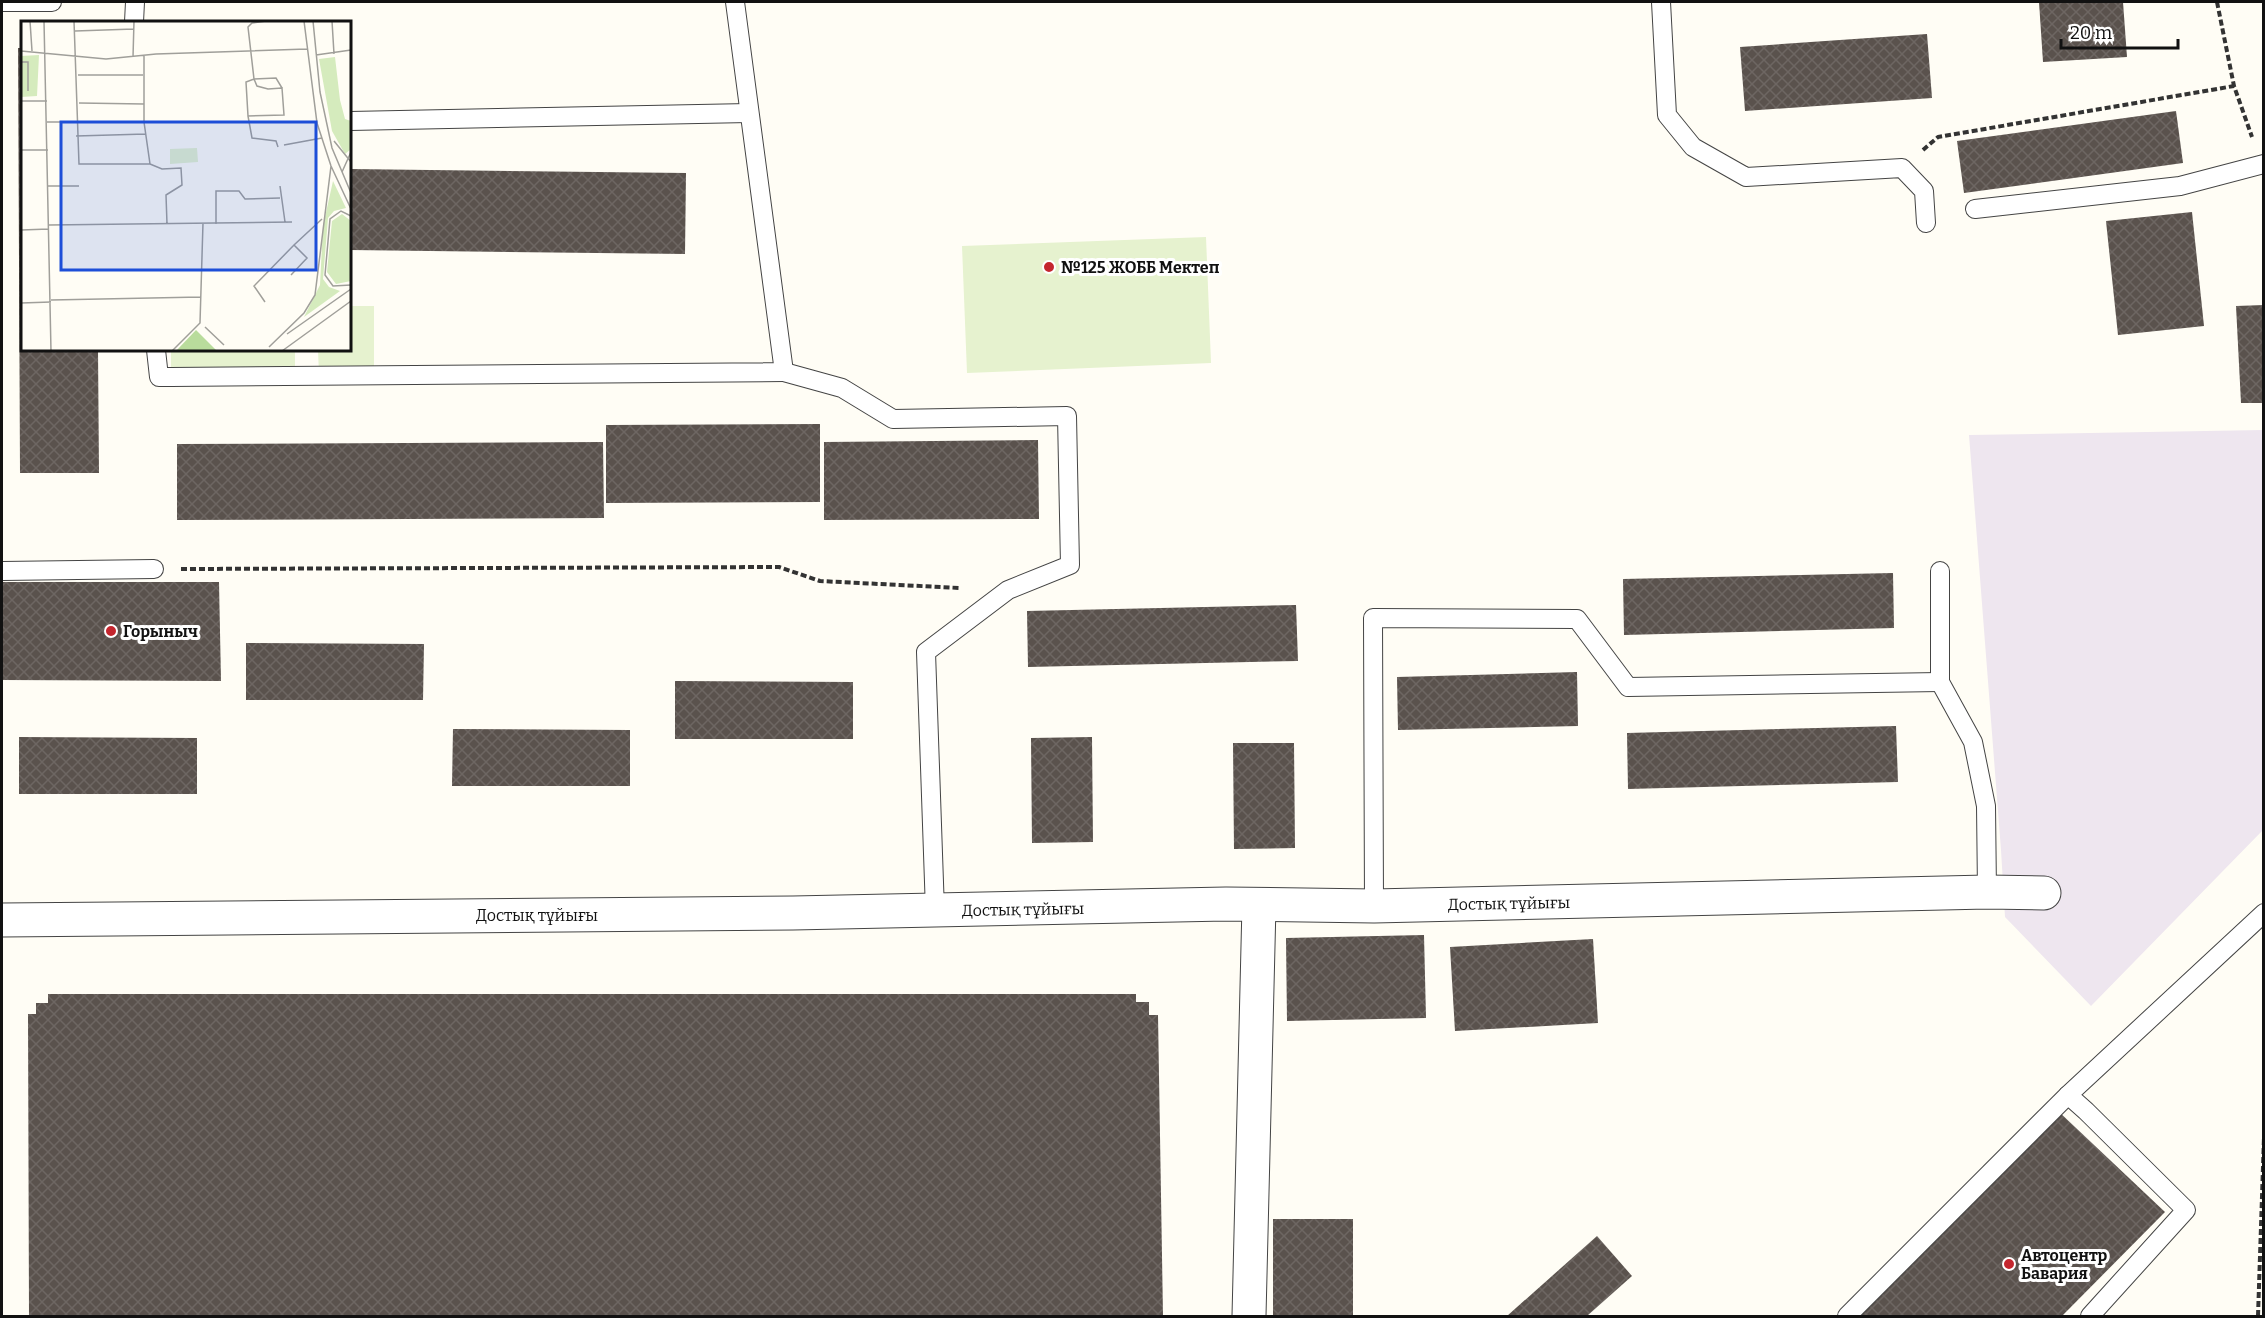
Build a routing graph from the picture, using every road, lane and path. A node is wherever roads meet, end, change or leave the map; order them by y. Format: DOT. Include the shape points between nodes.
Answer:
graph roads {
  1 [pos="2,2"];
  2 [pos="52,2"];
  3 [pos="135,2"];
  4 [pos="735,2"];
  5 [pos="1660,2"];
  6 [pos="2217,2"];
  7 [pos="135,21"];
  8 [pos="2234,86"];
  9 [pos="749,113"];
  10 [pos="351,121"];
  11 [pos="2263,164"];
  12 [pos="1902,168"];
  13 [pos="1975,209"];
  14 [pos="1926,223"];
  15 [pos="156,351"];
  16 [pos="784,372"];
  17 [pos="154,569"];
  18 [pos="2,571"];
  19 [pos="1940,571"];
  20 [pos="1008,590"];
  21 [pos="1940,682"];
  22 [pos="1987,892"];
  23 [pos="2044,893"];
  24 [pos="1259,905"];
  25 [pos="1374,906"];
  26 [pos="934,911"];
  27 [pos="2264,913"];
  28 [pos="2,920"];
  29 [pos="2068,1095"];
  30 [pos="2264,1137"];
  31 [pos="1249,1317"];
  32 [pos="1847,1317"];
  33 [pos="2090,1317"];
  34 [pos="2258,1317"];
  1 -- 2 [label="lane"];
  3 -- 7 [label="lane"];
  4 -- 9 [label="lane"];
  5 -- 12 [label="lane" via="1667,115 1693,147 1746,177"];
  6 -- 8 [label="path"];
  8 -- 11 [label="path"];
  8 -- 12 [label="path" via="1938,137"];
  9 -- 10 [label="lane"];
  9 -- 16 [label="lane"];
  11 -- 13 [label="lane" via="2180,186"];
  12 -- 14 [label="lane" via="1924,192"];
  15 -- 16 [label="lane" via="159,376 171,377"];
  16 -- 20 [label="lane" via="842,388 893,419 1067,416 1070,566"];
  17 -- 18 [label="lane"];
  17 -- 20 [label="path" via="779,567 820,581"];
  19 -- 21 [label="lane"];
  20 -- 26 [label="lane" via="926,652"];
  21 -- 22 [label="lane" via="1973,742 1986,806"];
  21 -- 25 [label="lane" via="1628,687 1577,619 1373,618"];
  22 -- 23 [label="street, Достық тұйығы"];
  22 -- 25 [label="street, Достық тұйығы"];
  24 -- 25 [label="street, Достық тұйығы"];
  24 -- 26 [label="street, Достық тұйығы"];
  24 -- 31 [label="street"];
  26 -- 28 [label="street, Достық тұйығы"];
  27 -- 29 [label="lane"];
  29 -- 32 [label="lane"];
  29 -- 33 [label="lane" via="2186,1210"];
  30 -- 34 [label="path"];
}
